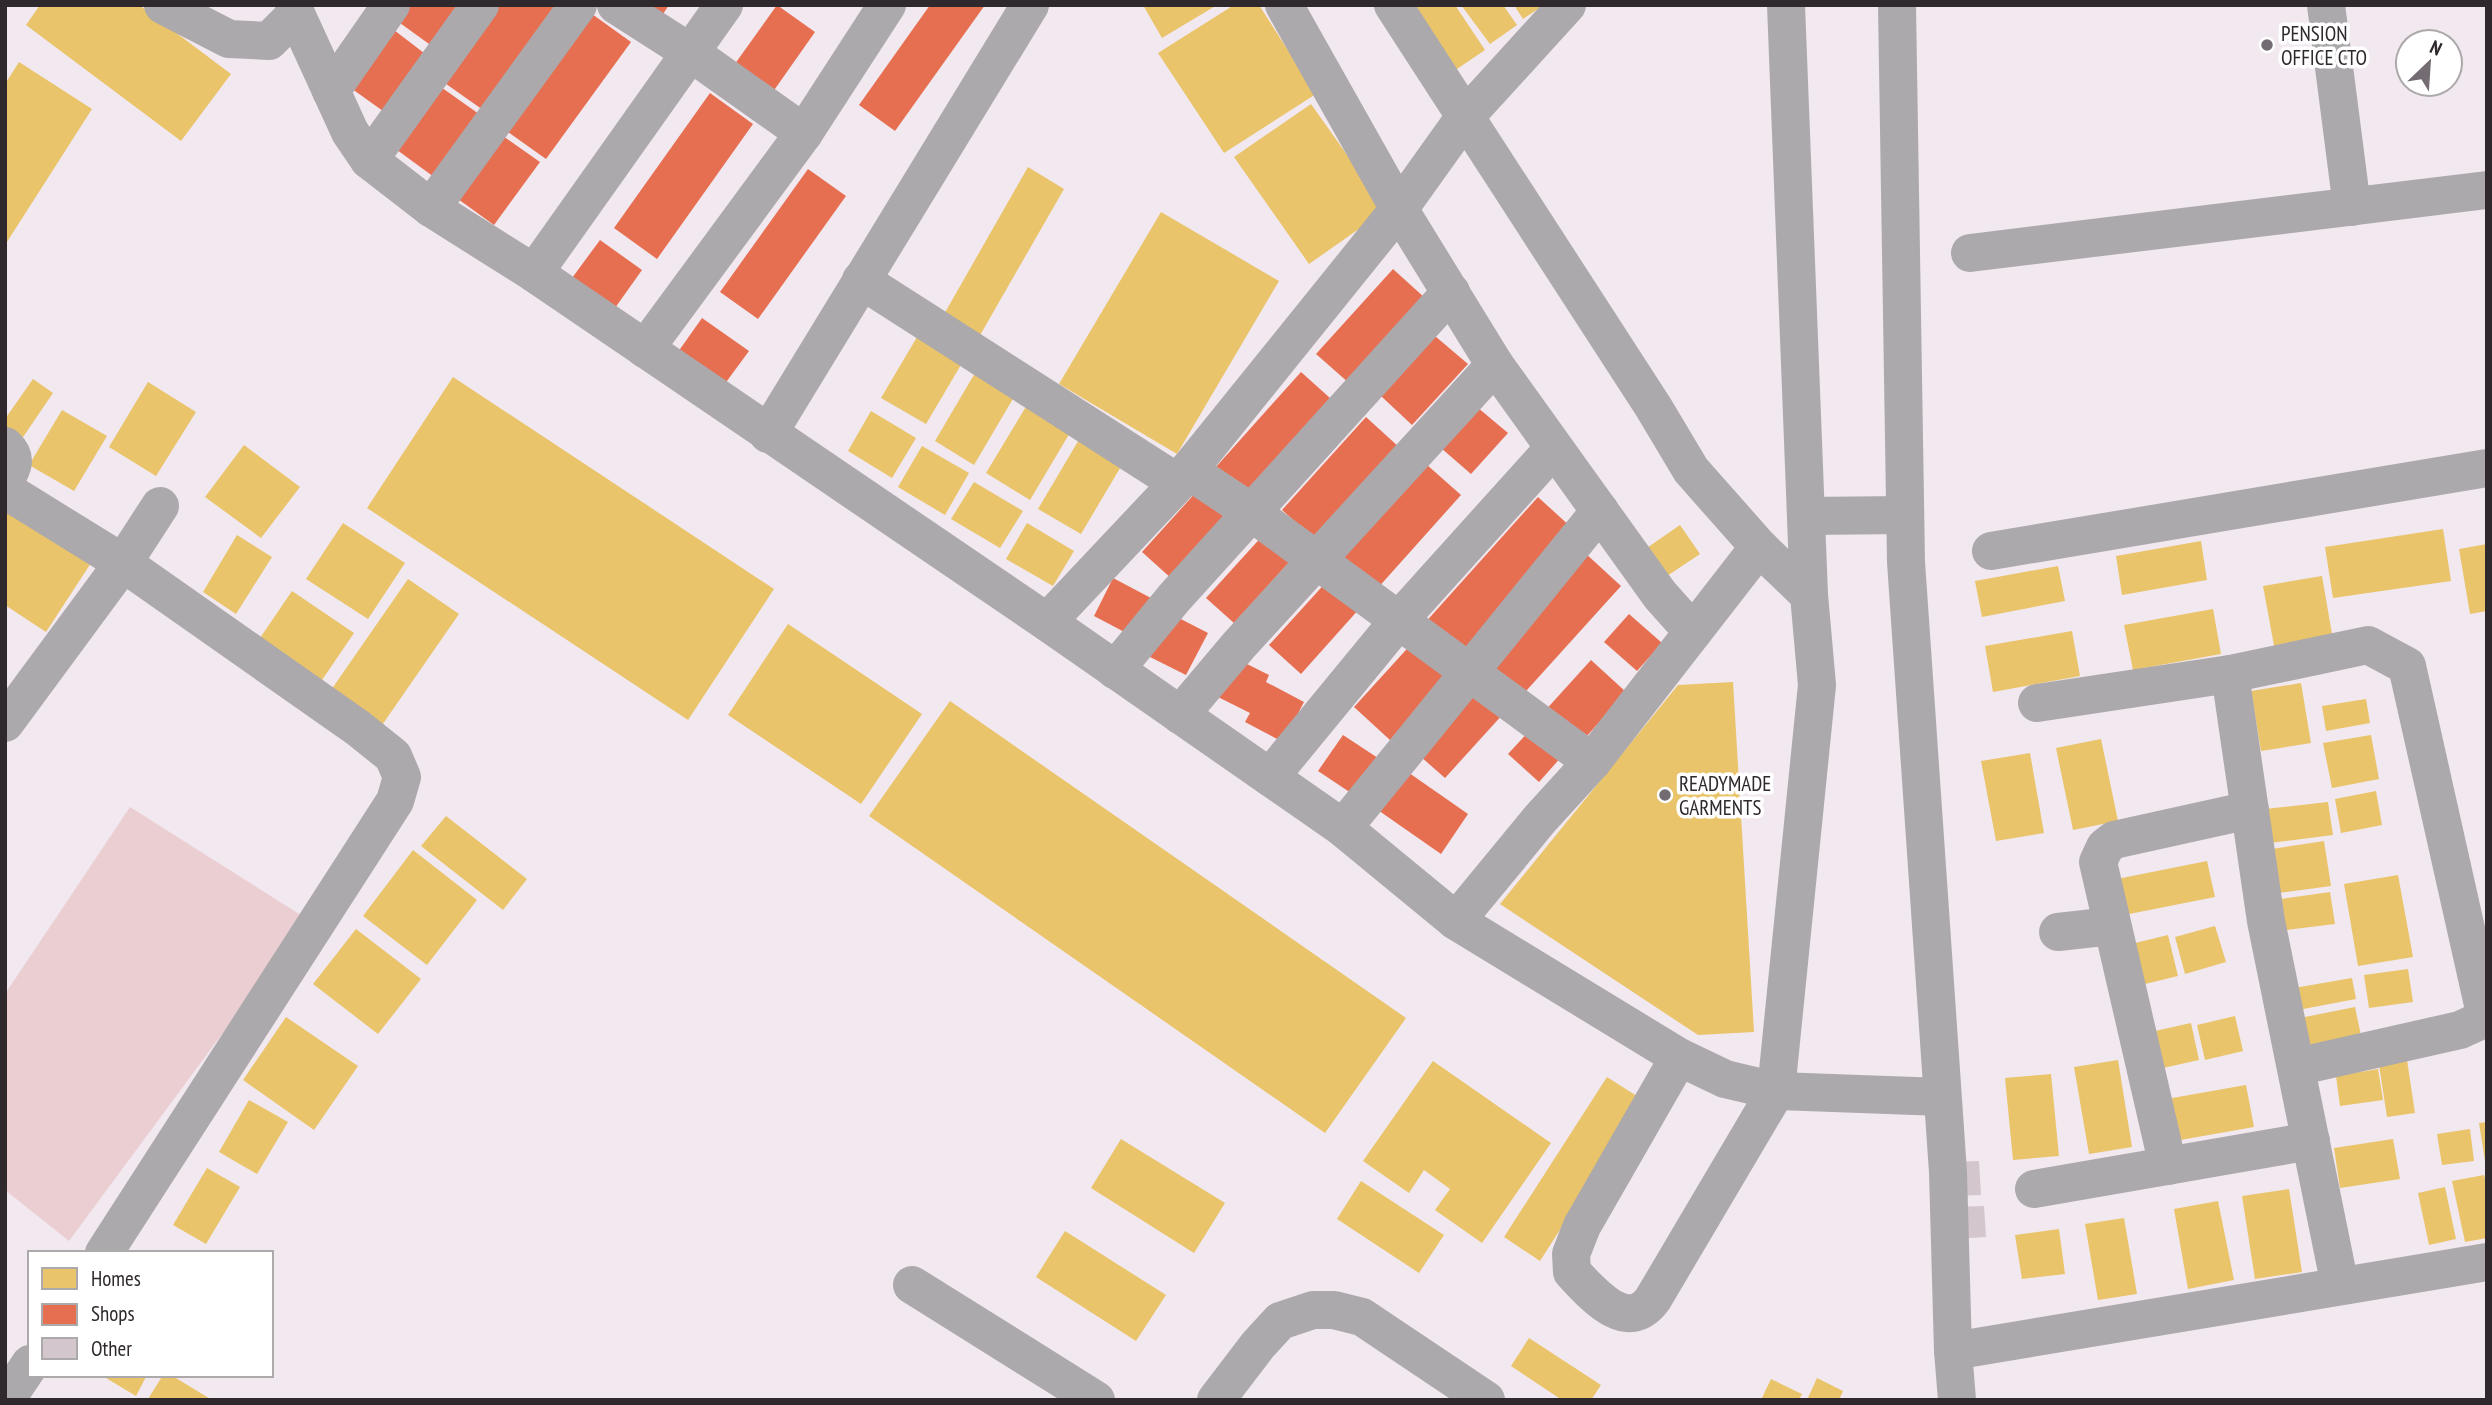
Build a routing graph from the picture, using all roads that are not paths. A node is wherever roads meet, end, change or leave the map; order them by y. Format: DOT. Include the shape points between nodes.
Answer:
graph roads {
  1 [pos="163,5"];
  2 [pos="391,5"];
  3 [pos="480,5"];
  4 [pos="578,5"];
  5 [pos="616,5"];
  6 [pos="724,5"];
  7 [pos="887,5"];
  8 [pos="1030,5"];
  9 [pos="1284,5"];
  10 [pos="1393,5"];
  11 [pos="1567,5"];
  12 [pos="1787,5"];
  13 [pos="1897,5"];
  14 [pos="2326,5"];
  15 [pos="295,9"];
  16 [pos="691,53"];
  17 [pos="331,91"];
  18 [pos="1464,118"];
  19 [pos="804,133"];
  20 [pos="369,160"];
  21 [pos="2487,190"];
  22 [pos="2352,206"];
  23 [pos="431,208"];
  24 [pos="1399,209"];
  25 [pos="1970,253"];
  26 [pos="534,273"];
  27 [pos="861,280"];
  28 [pos="1451,292"];
  29 [pos="645,349"];
  30 [pos="1495,365"];
  31 [pos="768,434"];
  32 [pos="5,446"];
  33 [pos="1555,448"];
  34 [pos="2487,468"];
  35 [pos="1183,476"];
  36 [pos="5,481"];
  37 [pos="5,490"];
  38 [pos="160,506"];
  39 [pos="1600,511"];
  40 [pos="1251,512"];
  41 [pos="1905,515"];
  42 [pos="1806,516"];
  43 [pos="1759,547"];
  44 [pos="1991,551"];
  45 [pos="1317,560"];
  46 [pos="123,563"];
  47 [pos="1809,595"];
  48 [pos="1399,620"];
  49 [pos="1046,622"];
  50 [pos="1693,632"];
  51 [pos="1115,670"];
  52 [pos="1468,672"];
  53 [pos="2230,674"];
  54 [pos="2037,703"];
  55 [pos="1180,715"];
  56 [pos="5,723"];
  57 [pos="1592,762"];
  58 [pos="1270,777"];
  59 [pos="2250,810"];
  60 [pos="1343,828"];
  61 [pos="2474,905"];
  62 [pos="1456,921"];
  63 [pos="2112,926"];
  64 [pos="2057,932"];
  65 [pos="2481,975"];
  66 [pos="1679,1056"];
  67 [pos="2296,1067"];
  68 [pos="1776,1091"];
  69 [pos="1942,1097"];
  70 [pos="2311,1141"];
  71 [pos="2168,1166"];
  72 [pos="2034,1189"];
  73 [pos="105,1251"];
  74 [pos="2487,1262"];
  75 [pos="912,1285"];
  76 [pos="2340,1286"];
  77 [pos="1953,1351"];
  78 [pos="28,1367"];
  79 [pos="6,1400"];
  80 [pos="1096,1400"];
  81 [pos="1216,1400"];
  82 [pos="1486,1400"];
  83 [pos="1957,1400"];
  1 -- 15 [label="street" via="229,40 269,41"];
  2 -- 17 [label="street"];
  3 -- 20 [label="street"];
  4 -- 23 [label="street"];
  5 -- 16 [label="street"];
  6 -- 16 [label="street"];
  7 -- 19 [label="street"];
  8 -- 27 [label="street"];
  9 -- 24 [label="street"];
  10 -- 18 [label="street"];
  11 -- 18 [label="street"];
  12 -- 42 [label="street"];
  13 -- 41 [label="street"];
  14 -- 22 [label="street"];
  15 -- 17 [label="street"];
  16 -- 19 [label="street"];
  16 -- 26 [label="street"];
  17 -- 20 [label="street"];
  18 -- 24 [label="street"];
  18 -- 43 [label="street" via="1691,470"];
  19 -- 29 [label="street"];
  20 -- 23 [label="street"];
  21 -- 22 [label="street"];
  22 -- 25 [label="street"];
  23 -- 26 [label="street"];
  24 -- 28 [label="street"];
  24 -- 35 [label="street"];
  26 -- 29 [label="street"];
  27 -- 31 [label="street"];
  27 -- 35 [label="street"];
  28 -- 30 [label="street"];
  28 -- 40 [label="street"];
  29 -- 31 [label="street"];
  30 -- 33 [label="street"];
  30 -- 45 [label="street"];
  31 -- 49 [label="street"];
  32 -- 36 [label="street" via="13,453 14,463"];
  33 -- 39 [label="street"];
  33 -- 48 [label="street"];
  34 -- 44 [label="street"];
  35 -- 40 [label="street"];
  35 -- 49 [label="street"];
  37 -- 46 [label="street"];
  38 -- 46 [label="street"];
  39 -- 50 [label="street" via="1660,595"];
  39 -- 52 [label="street"];
  40 -- 45 [label="street"];
  40 -- 51 [label="street"];
  41 -- 42 [label="street"];
  41 -- 69 [label="street"];
  42 -- 47 [label="street"];
  43 -- 47 [label="street"];
  43 -- 50 [label="street"];
  45 -- 48 [label="street"];
  45 -- 55 [label="street"];
  46 -- 56 [label="street"];
  46 -- 73 [label="street" via="358,728 393,756 402,777 396,801"];
  47 -- 68 [label="street" via="1817,685"];
  48 -- 52 [label="street"];
  48 -- 58 [label="street"];
  49 -- 51 [label="street"];
  50 -- 57 [label="street"];
  51 -- 55 [label="street"];
  52 -- 57 [label="street"];
  52 -- 60 [label="street"];
  53 -- 54 [label="street"];
  53 -- 59 [label="street"];
  53 -- 61 [label="street" via="2368,645 2407,666"];
  55 -- 58 [label="street"];
  57 -- 62 [label="street"];
  58 -- 60 [label="street"];
  59 -- 63 [label="street" via="2114,840 2105,847 2098,862"];
  59 -- 67 [label="street" via="2266,921"];
  60 -- 62 [label="street"];
  61 -- 65 [label="street"];
  62 -- 66 [label="street"];
  63 -- 64 [label="street"];
  63 -- 71 [label="street"];
  65 -- 67 [label="street" via="2486,1018 2460,1030"];
  66 -- 68 [label="street" via="1725,1080"];
  66 -- 68 [label="street" via="1582,1226 1571,1254 1572,1272 1614,1310 1645,1310"];
  67 -- 70 [label="street"];
  68 -- 69 [label="street"];
  69 -- 77 [label="street"];
  70 -- 71 [label="street"];
  70 -- 76 [label="street"];
  71 -- 72 [label="street"];
  74 -- 76 [label="street"];
  75 -- 80 [label="street"];
  76 -- 77 [label="street"];
  77 -- 83 [label="street"];
  78 -- 79 [label="street"];
  81 -- 82 [label="street" via="1280,1321 1313,1310 1362,1317"];
}
